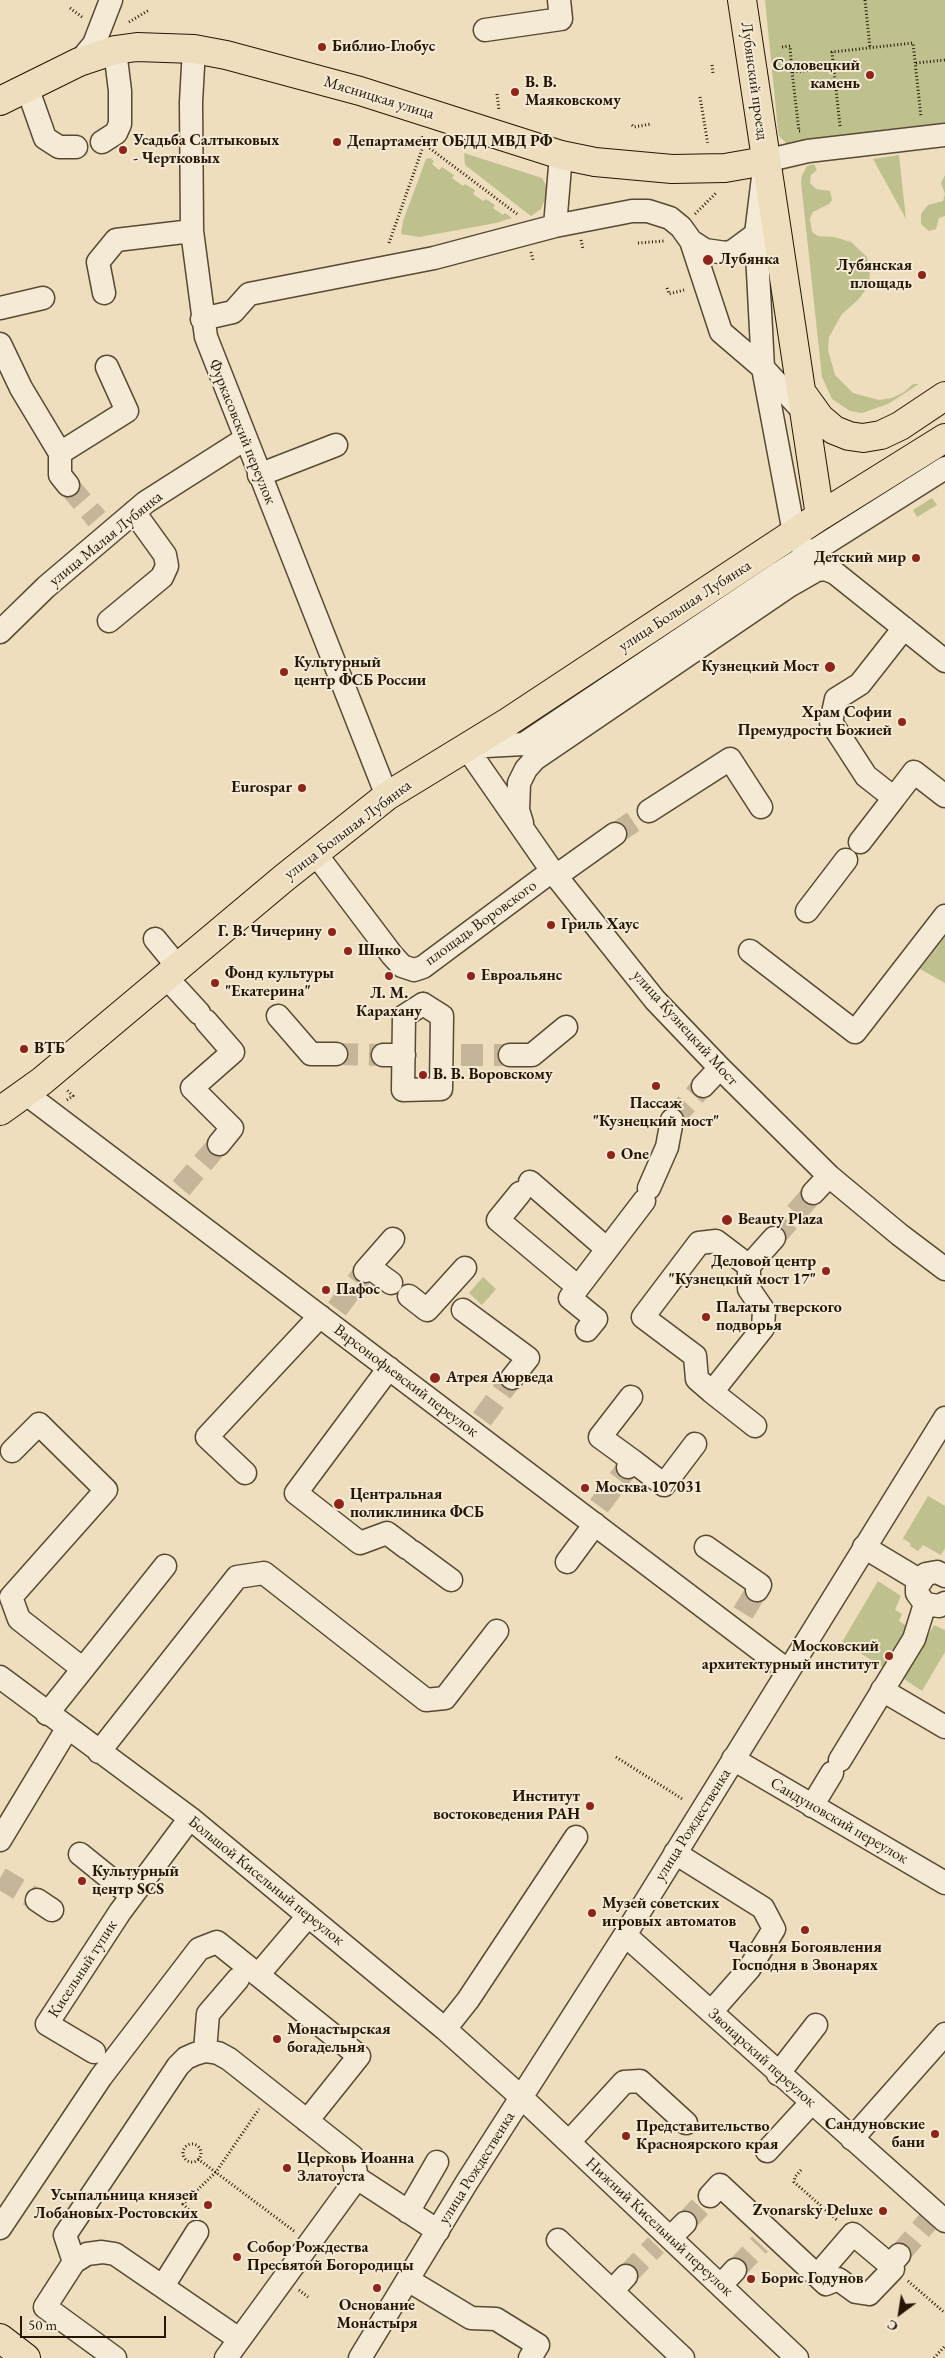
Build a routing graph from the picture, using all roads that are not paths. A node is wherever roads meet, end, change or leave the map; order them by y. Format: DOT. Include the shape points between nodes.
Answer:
graph roads {
  1 [pos="111,0"];
  2 [pos="559,0"];
  3 [pos="742,0"];
  4 [pos="485,30"];
  5 [pos="194,49"];
  6 [pos="115,50"];
  7 [pos="79,62"];
  8 [pos="27,87"];
  9 [pos="0,101"];
  10 [pos="945,135"];
  11 [pos="102,142"];
  12 [pos="76,148"];
  13 [pos="561,155"];
  14 [pos="765,161"];
  15 [pos="555,226"];
  16 [pos="690,230"];
  17 [pos="192,231"];
  18 [pos="756,234"];
  19 [pos="104,293"];
  20 [pos="43,298"];
  21 [pos="0,308"];
  22 [pos="202,319"];
  23 [pos="0,344"];
  24 [pos="107,366"];
  25 [pos="763,368"];
  26 [pos="945,396"];
  27 [pos="803,402"];
  28 [pos="945,438"];
  29 [pos="245,439"];
  30 [pos="336,445"];
  31 [pos="60,454"];
  32 [pos="945,468"];
  33 [pos="260,475"];
  34 [pos="68,485"];
  35 [pos="134,512"];
  36 [pos="820,516"];
  37 [pos="794,533"];
  38 [pos="808,556"];
  39 [pos="109,621"];
  40 [pos="904,628"];
  41 [pos="0,632"];
  42 [pos="945,661"];
  43 [pos="466,747"];
  44 [pos="387,796"];
  45 [pos="945,796"];
  46 [pos="894,798"];
  47 [pos="762,807"];
  48 [pos="649,811"];
  49 [pos="526,833"];
  50 [pos="615,834"];
  51 [pos="860,842"];
  52 [pos="315,853"];
  53 [pos="846,860"];
  54 [pos="554,873"];
  55 [pos="807,911"];
  56 [pos="945,916"];
  57 [pos="155,939"];
  58 [pos="750,951"];
  59 [pos="419,969"];
  60 [pos="172,972"];
  61 [pos="423,1004"];
  62 [pos="278,1016"];
  63 [pos="566,1027"];
  64 [pos="336,1054"];
  65 [pos="510,1055"];
  66 [pos="720,1068"];
  67 [pos="704,1086"];
  68 [pos="25,1093"];
  69 [pos="0,1111"];
  70 [pos="672,1120"];
  71 [pos="219,1144"];
  72 [pos="830,1176"];
  73 [pos="814,1193"];
  74 [pos="774,1238"];
  75 [pos="393,1239"];
  76 [pos="607,1249"];
  77 [pos="749,1266"];
  78 [pos="464,1268"];
  79 [pos="945,1269"];
  80 [pos="578,1287"];
  81 [pos="463,1310"];
  82 [pos="328,1316"];
  83 [pos="587,1330"];
  84 [pos="388,1368"];
  85 [pos="512,1378"];
  86 [pos="712,1392"];
  87 [pos="631,1397"];
  88 [pos="945,1418"];
  89 [pos="755,1426"];
  90 [pos="695,1444"];
  91 [pos="12,1451"];
  92 [pos="246,1473"];
  93 [pos="594,1517"];
  94 [pos="706,1547"];
  95 [pos="864,1547"];
  96 [pos="568,1562"];
  97 [pos="165,1566"];
  98 [pos="945,1576"];
  99 [pos="451,1580"];
  100 [pos="919,1580"];
  101 [pos="757,1590"];
  102 [pos="935,1603"];
  103 [pos="497,1631"];
  104 [pos="83,1669"];
  105 [pos="787,1670"];
  106 [pos="0,1677"];
  107 [pos="882,1690"];
  108 [pos="48,1714"];
  109 [pos="945,1726"];
  110 [pos="67,1729"];
  111 [pos="99,1752"];
  112 [pos="733,1759"];
  113 [pos="812,1806"];
  114 [pos="190,1818"];
  115 [pos="576,1837"];
  116 [pos="0,1840"];
  117 [pos="675,1853"];
  118 [pos="80,1854"];
  119 [pos="945,1883"];
  120 [pos="132,1896"];
  121 [pos="308,1916"];
  122 [pos="625,1935"];
  123 [pos="248,1977"];
  124 [pos="711,2012"];
  125 [pos="816,2025"];
  126 [pos="445,2029"];
  127 [pos="945,2034"];
  128 [pos="205,2051"];
  129 [pos="94,2052"];
  130 [pos="778,2074"];
  131 [pos="522,2097"];
  132 [pos="811,2103"];
  133 [pos="307,2121"];
  134 [pos="686,2123"];
  135 [pos="852,2139"];
  136 [pos="568,2142"];
  137 [pos="767,2151"];
  138 [pos="437,2162"];
  139 [pos="358,2178"];
  140 [pos="710,2196"];
  141 [pos="408,2212"];
  142 [pos="936,2218"];
  143 [pos="0,2228"];
  144 [pos="438,2231"];
  145 [pos="197,2232"];
  146 [pos="558,2240"];
  147 [pos="74,2262"];
  148 [pos="822,2270"];
  149 [pos="408,2280"];
  150 [pos="163,2286"];
  151 [pos="0,2338"];
  152 [pos="239,2339"];
  153 [pos="26,2358"];
  154 [pos="115,2358"];
  155 [pos="226,2358"];
  156 [pos="360,2358"];
  157 [pos="530,2358"];
  158 [pos="683,2358"];
  159 [pos="797,2358"];
  1 -- 7 [label="street" via="94,44"];
  2 -- 4 [label="street" via="561,20"];
  3 -- 14 [label="main road, Лубянский проезд"];
  5 -- 6 [label="main road, Мясницкая улица" via="137,46"];
  5 -- 13 [label="main road, Мясницкая улица" via="360,91"];
  5 -- 17 [label="street, Фуркасовский переулок"];
  6 -- 7 [label="main road, Мясницкая улица"];
  6 -- 11 [label="street" via="120,124 116,134"];
  7 -- 8 [label="main road, Мясницкая улица"];
  8 -- 9 [label="main road, Мясницкая улица"];
  8 -- 12 [label="street" via="45,138 59,147"];
  10 -- 14 [label="street" via="808,151"];
  13 -- 14 [label="main road, Мясницкая улица" via="620,165 672,169 725,168"];
  13 -- 15 [label="street"];
  14 -- 18 [label="street"];
  14 -- 27 [label="main road"];
  15 -- 16 [label="street" via="632,210 670,218"];
  15 -- 22 [label="street" via="434,258 249,294 233,312"];
  16 -- 18 [label="street" via="705,250 726,254"];
  16 -- 25 [label="street" via="722,332"];
  17 -- 19 [label="street" via="116,240 98,262"];
  17 -- 22 [label="street, Фуркасовский переулок"];
  18 -- 25 [label="street"];
  20 -- 21 [label="street"];
  22 -- 29 [label="street, Фуркасовский переулок" via="210,350"];
  23 -- 31 [label="street" via="21,388"];
  24 -- 31 [label="street" via="127,411"];
  25 -- 27 [label="street"];
  25 -- 37 [label="street"];
  26 -- 27 [label="main road" via="881,436 863,438 834,430"];
  27 -- 36 [label="main road"];
  28 -- 36 [label="main road"];
  29 -- 33 [label="street, Фуркасовский переулок"];
  29 -- 35 [label="street, улица Малая Лубянка"];
  30 -- 33 [label="street"];
  31 -- 34 [label="street" via="60,475"];
  32 -- 38 [label="street"];
  33 -- 44 [label="street, Фуркасовский переулок"];
  35 -- 39 [label="street" via="165,555 167,566 162,577"];
  35 -- 41 [label="street, улица Малая Лубянка" via="102,526"];
  36 -- 37 [label="main road"];
  37 -- 38 [label="street"];
  37 -- 43 [label="main road, улица Большая Лубянка"];
  38 -- 43 [label="street" via="524,744"];
  40 -- 42 [label="street"];
  40 -- 46 [label="street" via="860,684 836,699 832,722 866,776"];
  40 -- 49 [label="street" via="835,573 817,570 535,760 526,769 517,794 518,810"];
  43 -- 44 [label="main road, улица Большая Лубянка"];
  43 -- 49 [label="street, улица Кузнецкий Мост"];
  44 -- 52 [label="main road, улица Большая Лубянка"];
  45 -- 46 [label="street" via="914,772"];
  46 -- 51 [label="street"];
  47 -- 48 [label="street" via="730,758"];
  49 -- 54 [label="street, улица Кузнецкий Мост"];
  50 -- 54 [label="street, площадь Воровского"];
  52 -- 59 [label="street, площадь Воровского" via="392,955 407,969"];
  52 -- 60 [label="main road, улица Большая Лубянка"];
  53 -- 55 [label="street"];
  54 -- 59 [label="street, площадь Воровского"];
  54 -- 66 [label="street, улица Кузнецкий Мост" via="656,1000"];
  56 -- 58 [label="street" via="855,1032"];
  57 -- 60 [label="street"];
  59 -- 61 [label="street"];
  60 -- 68 [label="main road, улица Большая Лубянка"];
  60 -- 71 [label="street" via="202,1017 233,1052 192,1088 232,1128"];
  61 -- 61 [label="street" via="442,1016 451,1055 442,1089 403,1090 393,1055 404,1016"];
  62 -- 64 [label="street" via="311,1054"];
  63 -- 65 [label="street" via="532,1055"];
  66 -- 67 [label="street"];
  66 -- 72 [label="street, улица Кузнецкий Мост"];
  68 -- 69 [label="main road, улица Большая Лубянка"];
  68 -- 82 [label="street, Варсонофьевский переулок" via="175,1195"];
  70 -- 76 [label="street" via="667,1147 647,1195"];
  72 -- 73 [label="street"];
  72 -- 79 [label="street, улица Кузнецкий Мост" via="900,1236"];
  74 -- 77 [label="street"];
  75 -- 78 [label="street" via="367,1269 427,1310"];
  76 -- 80 [label="street"];
  76 -- 80 [label="street" via="525,1187 498,1220"];
  77 -- 86 [label="street" via="749,1289 764,1311 763,1328"];
  77 -- 86 [label="street" via="716,1241 698,1243 643,1317 695,1356 697,1379"];
  80 -- 83 [label="street" via="570,1298 596,1319"];
  81 -- 85 [label="street" via="528,1358"];
  82 -- 84 [label="street, Варсонофьевский переулок"];
  82 -- 92 [label="street" via="207,1437"];
  84 -- 93 [label="street, Варсонофьевский переулок" via="477,1425"];
  84 -- 99 [label="street" via="296,1493 360,1543 387,1533"];
  86 -- 89 [label="street"];
  87 -- 90 [label="street" via="600,1437 631,1464 664,1485"];
  88 -- 95 [label="street, улица Рождественка"];
  91 -- 104 [label="street" via="39,1424 106,1490 10,1598 19,1618"];
  93 -- 96 [label="street"];
  93 -- 105 [label="street, Варсонофьевский переулок" via="738,1621"];
  94 -- 101 [label="street" via="760,1585"];
  95 -- 100 [label="street"];
  95 -- 105 [label="street, улица Рождественка"];
  97 -- 104 [label="street"];
  98 -- 100 [label="street" via="930,1572"];
  100 -- 102 [label="street" via="918,1594"];
  102 -- 107 [label="street"];
  103 -- 111 [label="street" via="445,1698 426,1700 264,1573 237,1576"];
  104 -- 108 [label="street"];
  105 -- 112 [label="street, улица Рождественка"];
  106 -- 108 [label="street, Большой Кисельный переулок"];
  107 -- 109 [label="street"];
  107 -- 113 [label="street"];
  108 -- 110 [label="street, Большой Кисельный переулок"];
  110 -- 111 [label="street, Большой Кисельный переулок"];
  110 -- 116 [label="street"];
  111 -- 114 [label="street, Большой Кисельный переулок"];
  112 -- 113 [label="street, Сандуновский переулок"];
  112 -- 117 [label="street, улица Рождественка"];
  113 -- 119 [label="street, Сандуновский переулок"];
  114 -- 120 [label="street, Кисельный тупик"];
  114 -- 121 [label="street, Большой Кисельный переулок"];
  115 -- 126 [label="street" via="468,2000"];
  117 -- 122 [label="street, улица Рождественка"];
  117 -- 124 [label="street" via="763,1908 774,1929 749,1969"];
  118 -- 120 [label="street"];
  120 -- 129 [label="street, Кисельный тупик" via="47,2024"];
  121 -- 123 [label="street"];
  121 -- 126 [label="street, Большой Кисельный переулок"];
  122 -- 124 [label="street, Звонарский переулок"];
  122 -- 131 [label="street, улица Рождественка"];
  123 -- 128 [label="street" via="208,2014"];
  123 -- 133 [label="street" via="359,2056"];
  123 -- 143 [label="street" via="217,1942 198,1949 101,2077"];
  124 -- 130 [label="street, Звонарский переулок"];
  125 -- 130 [label="street"];
  126 -- 131 [label="street, Большой Кисельный переулок"];
  127 -- 135 [label="street"];
  128 -- 133 [label="street" via="218,2053 229,2060"];
  128 -- 147 [label="street" via="186,2058 178,2066 65,2235"];
  130 -- 132 [label="street, Звонарский переулок"];
  131 -- 136 [label="street, Нижний Кисельный переулок"];
  131 -- 144 [label="street, улица Рождественка"];
  132 -- 135 [label="street, Звонарский переулок"];
  132 -- 137 [label="street"];
  133 -- 139 [label="street" via="353,2157"];
  134 -- 136 [label="street" via="640,2081 624,2082"];
  135 -- 142 [label="street, Звонарский переулок"];
  136 -- 159 [label="street, Нижний Кисельный переулок" via="669,2235 728,2278"];
  138 -- 141 [label="street"];
  139 -- 141 [label="street"];
  139 -- 152 [label="street"];
  140 -- 148 [label="street" via="720,2185 765,2238 822,2282 828,2284 838,2279 861,2294 874,2292 897,2266 853,2234"];
  141 -- 144 [label="street"];
  144 -- 149 [label="street, улица Рождественка"];
  145 -- 150 [label="street"];
  146 -- 158 [label="street" via="619,2284"];
  147 -- 150 [label="street" via="87,2254 115,2254"];
  147 -- 154 [label="street" via="45,2307"];
  149 -- 156 [label="street, улица Рождественка"];
  149 -- 157 [label="street" via="471,2318 496,2319 538,2345"];
  150 -- 152 [label="street"];
  151 -- 153 [label="main road"];
  152 -- 155 [label="street"];
}
